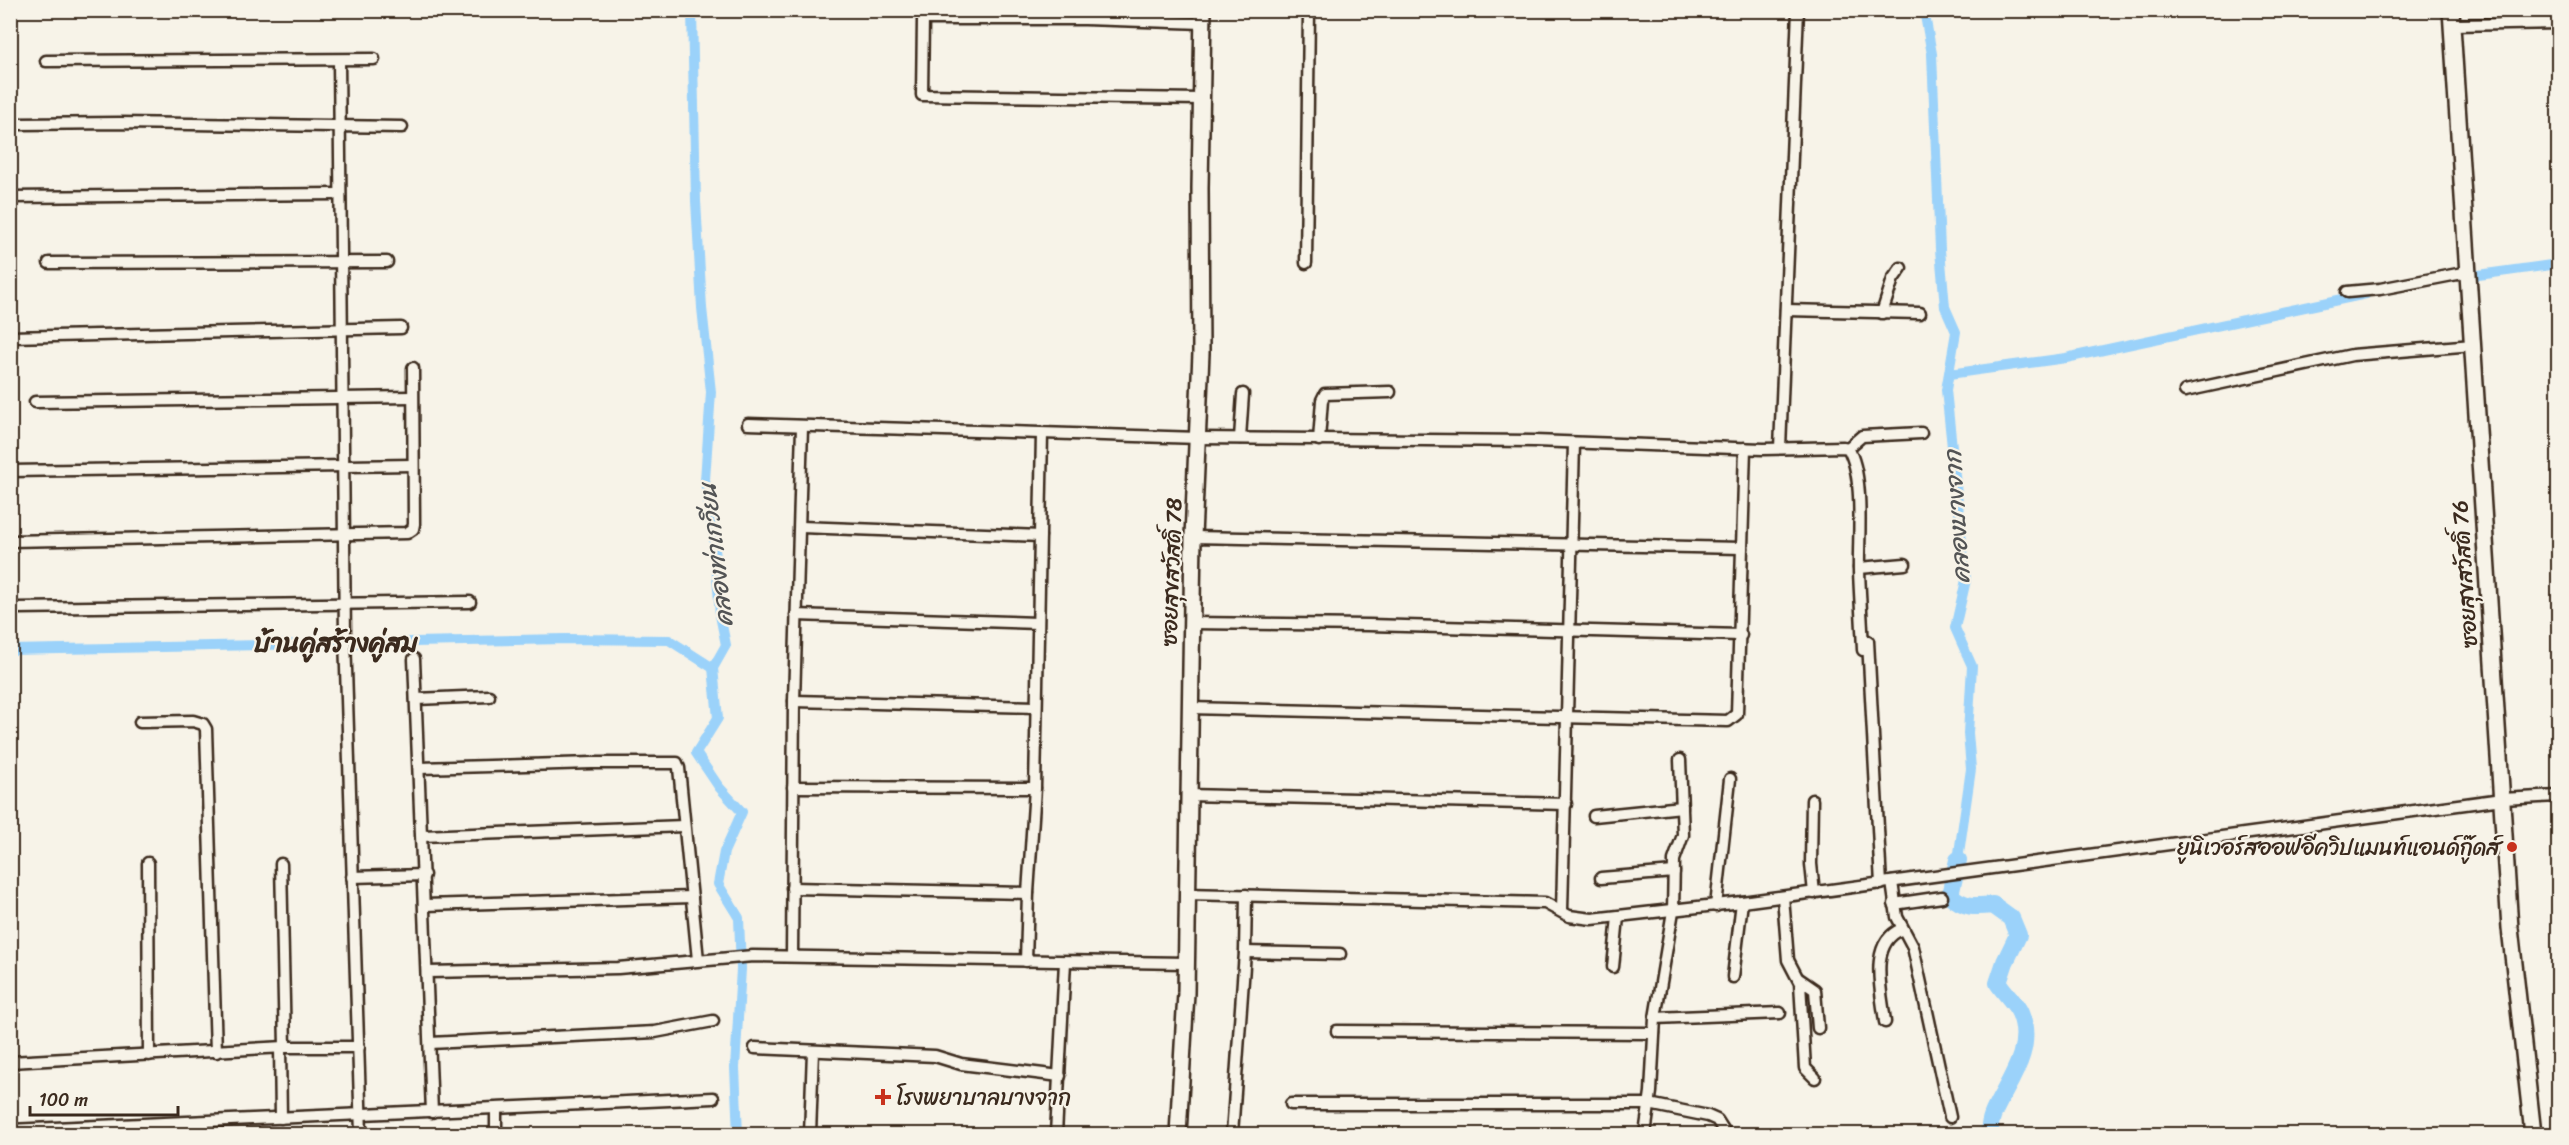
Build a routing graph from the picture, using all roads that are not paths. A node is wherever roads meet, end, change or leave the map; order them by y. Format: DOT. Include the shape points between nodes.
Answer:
graph roads {
  1 [pos="1308,10"];
  2 [pos="1798,10"];
  3 [pos="1203,17"];
  4 [pos="2452,18"];
  5 [pos="2559,23"];
  6 [pos="339,60"];
  7 [pos="374,60"];
  8 [pos="46,61"];
  9 [pos="1201,99"];
  10 [pos="339,126"];
  11 [pos="402,127"];
  12 [pos="10,128"];
  13 [pos="339,194"];
  14 [pos="10,197"];
  15 [pos="340,262"];
  16 [pos="387,262"];
  17 [pos="49,263"];
  18 [pos="1306,263"];
  19 [pos="1901,268"];
  20 [pos="2468,278"];
  21 [pos="2347,292"];
  22 [pos="1786,310"];
  23 [pos="1882,313"];
  24 [pos="1920,314"];
  25 [pos="401,328"];
  26 [pos="341,329"];
  27 [pos="10,337"];
  28 [pos="2473,345"];
  29 [pos="413,368"];
  30 [pos="1390,392"];
  31 [pos="2184,392"];
  32 [pos="1243,394"];
  33 [pos="412,397"];
  34 [pos="342,398"];
  35 [pos="35,402"];
  36 [pos="748,424"];
  37 [pos="802,427"];
  38 [pos="1921,433"];
  39 [pos="1042,434"];
  40 [pos="1199,438"];
  41 [pos="1240,438"];
  42 [pos="1319,440"];
  43 [pos="1574,443"];
  44 [pos="1745,448"];
  45 [pos="1780,448"];
  46 [pos="1848,448"];
  47 [pos="413,465"];
  48 [pos="344,466"];
  49 [pos="10,471"];
  50 [pos="801,527"];
  51 [pos="344,536"];
  52 [pos="1040,536"];
  53 [pos="1193,537"];
  54 [pos="10,541"];
  55 [pos="1571,546"];
  56 [pos="1742,548"];
  57 [pos="1905,564"];
  58 [pos="1859,568"];
  59 [pos="1865,593"];
  60 [pos="470,602"];
  61 [pos="10,603"];
  62 [pos="345,604"];
  63 [pos="796,615"];
  64 [pos="1038,623"];
  65 [pos="1191,623"];
  66 [pos="1568,632"];
  67 [pos="1741,635"];
  68 [pos="1863,650"];
  69 [pos="414,659"];
  70 [pos="489,696"];
  71 [pos="416,699"];
  72 [pos="794,701"];
  73 [pos="1036,707"];
  74 [pos="1190,708"];
  75 [pos="1565,717"];
  76 [pos="140,722"];
  77 [pos="1680,760"];
  78 [pos="419,768"];
  79 [pos="1730,778"];
  80 [pos="793,787"];
  81 [pos="1035,788"];
  82 [pos="1188,795"];
  83 [pos="2559,796"];
  84 [pos="2502,799"];
  85 [pos="1812,800"];
  86 [pos="1566,804"];
  87 [pos="1682,807"];
  88 [pos="1594,816"];
  89 [pos="684,826"];
  90 [pos="422,836"];
  91 [pos="148,863"];
  92 [pos="281,864"];
  93 [pos="1674,872"];
  94 [pos="424,875"];
  95 [pos="352,877"];
  96 [pos="1601,878"];
  97 [pos="1886,883"];
  98 [pos="792,888"];
  99 [pos="1028,893"];
  100 [pos="1814,893"];
  101 [pos="1186,894"];
  102 [pos="1246,895"];
  103 [pos="692,897"];
  104 [pos="1783,897"];
  105 [pos="1942,897"];
  106 [pos="1742,903"];
  107 [pos="1894,904"];
  108 [pos="425,905"];
  109 [pos="1716,906"];
  110 [pos="1562,911"];
  111 [pos="1673,911"];
  112 [pos="1618,917"];
  113 [pos="1902,929"];
  114 [pos="1245,952"];
  115 [pos="1340,954"];
  116 [pos="792,956"];
  117 [pos="699,960"];
  118 [pos="1026,961"];
  119 [pos="1065,962"];
  120 [pos="1186,963"];
  121 [pos="1613,967"];
  122 [pos="428,972"];
  123 [pos="1733,977"];
  124 [pos="1799,979"];
  125 [pos="1780,1013"];
  126 [pos="1655,1018"];
  127 [pos="713,1021"];
  128 [pos="1885,1022"];
  129 [pos="1818,1028"];
  130 [pos="1337,1032"];
  131 [pos="1653,1033"];
  132 [pos="430,1043"];
  133 [pos="283,1047"];
  134 [pos="359,1047"];
  135 [pos="755,1048"];
  136 [pos="813,1051"];
  137 [pos="216,1052"];
  138 [pos="149,1055"];
  139 [pos="10,1062"];
  140 [pos="1060,1076"];
  141 [pos="1815,1078"];
  142 [pos="713,1098"];
  143 [pos="1291,1104"];
  144 [pos="1649,1104"];
  145 [pos="496,1109"];
  146 [pos="432,1112"];
  147 [pos="361,1115"];
  148 [pos="1950,1117"];
  149 [pos="281,1118"];
  150 [pos="10,1130"];
  151 [pos="2117,1133"];
  152 [pos="361,1134"];
  153 [pos="496,1134"];
  154 [pos="810,1134"];
  155 [pos="1056,1134"];
  156 [pos="1178,1134"];
  157 [pos="1232,1134"];
  158 [pos="1645,1134"];
  159 [pos="1726,1134"];
  160 [pos="2134,1134"];
  161 [pos="2533,1134"];
  1 -- 18 [label="street"];
  2 -- 22 [label="street"];
  3 -- 9 [label="street, ซอยสุขสวัสดิ์ 78"];
  3 -- 9 [label="street" via="923,19 922,95"];
  4 -- 5 [label="street"];
  4 -- 20 [label="street, ซอยสุขสวัสดิ์ 76"];
  6 -- 7 [label="street"];
  6 -- 8 [label="street"];
  6 -- 10 [label="street"];
  9 -- 40 [label="street, ซอยสุขสวัสดิ์ 78"];
  10 -- 11 [label="street"];
  10 -- 12 [label="street" via="119,123 19,124"];
  10 -- 13 [label="street"];
  13 -- 14 [label="street"];
  13 -- 15 [label="street"];
  15 -- 16 [label="street"];
  15 -- 17 [label="street"];
  15 -- 26 [label="street"];
  19 -- 23 [label="street" via="1893,279"];
  20 -- 21 [label="street"];
  20 -- 28 [label="street, ซอยสุขสวัสดิ์ 76"];
  22 -- 23 [label="street"];
  22 -- 45 [label="street"];
  23 -- 24 [label="street"];
  25 -- 26 [label="street"];
  26 -- 27 [label="street"];
  26 -- 34 [label="street"];
  28 -- 31 [label="street" via="2352,356"];
  28 -- 84 [label="street, ซอยสุขสวัสดิ์ 76"];
  29 -- 33 [label="street"];
  30 -- 42 [label="street" via="1325,394"];
  32 -- 41 [label="street"];
  33 -- 34 [label="street"];
  33 -- 47 [label="street"];
  34 -- 35 [label="street"];
  34 -- 48 [label="street"];
  36 -- 37 [label="street"];
  37 -- 39 [label="street"];
  37 -- 50 [label="street"];
  38 -- 46 [label="street" via="1862,436"];
  39 -- 40 [label="street"];
  39 -- 52 [label="street"];
  40 -- 41 [label="street"];
  40 -- 53 [label="street, ซอยสุขสวัสดิ์ 78"];
  41 -- 42 [label="street"];
  42 -- 43 [label="street"];
  43 -- 44 [label="street"];
  43 -- 55 [label="street"];
  44 -- 45 [label="street"];
  44 -- 56 [label="street"];
  45 -- 46 [label="street"];
  46 -- 58 [label="street" via="1855,466"];
  47 -- 48 [label="street"];
  47 -- 51 [label="street" via="411,531"];
  48 -- 49 [label="street"];
  48 -- 51 [label="street"];
  50 -- 52 [label="street"];
  50 -- 63 [label="street"];
  51 -- 54 [label="street"];
  51 -- 62 [label="street"];
  52 -- 64 [label="street"];
  53 -- 55 [label="street"];
  53 -- 65 [label="street, ซอยสุขสวัสดิ์ 78"];
  55 -- 56 [label="street"];
  55 -- 66 [label="street"];
  56 -- 67 [label="street"];
  57 -- 58 [label="street"];
  58 -- 68 [label="street"];
  59 -- 97 [label="street"];
  60 -- 62 [label="street"];
  61 -- 62 [label="street" via="17,608"];
  62 -- 95 [label="street"];
  63 -- 64 [label="street"];
  63 -- 72 [label="street"];
  64 -- 73 [label="street"];
  65 -- 66 [label="street"];
  65 -- 74 [label="street, ซอยสุขสวัสดิ์ 78"];
  66 -- 67 [label="street"];
  66 -- 75 [label="street"];
  67 -- 75 [label="street" via="1737,714 1733,719"];
  69 -- 71 [label="street"];
  70 -- 71 [label="street"];
  71 -- 78 [label="street"];
  72 -- 73 [label="street"];
  72 -- 80 [label="street"];
  73 -- 81 [label="street"];
  74 -- 75 [label="street"];
  74 -- 82 [label="street, ซอยสุขสวัสดิ์ 78"];
  75 -- 86 [label="street"];
  76 -- 137 [label="street" via="193,720 206,729"];
  77 -- 87 [label="street"];
  78 -- 89 [label="street" via="674,762 679,768"];
  78 -- 90 [label="street"];
  79 -- 109 [label="street"];
  80 -- 81 [label="street"];
  80 -- 98 [label="street"];
  81 -- 99 [label="street"];
  82 -- 86 [label="street"];
  82 -- 101 [label="street, ซอยสุขสวัสดิ์ 78"];
  83 -- 84 [label="street"];
  84 -- 97 [label="street"];
  84 -- 161 [label="street, ซอยสุขสวัสดิ์ 76" via="2510,928"];
  85 -- 100 [label="street"];
  86 -- 110 [label="street"];
  87 -- 88 [label="street"];
  87 -- 93 [label="street" via="1683,835 1675,854"];
  89 -- 90 [label="street"];
  89 -- 103 [label="street"];
  90 -- 94 [label="street"];
  91 -- 138 [label="street"];
  92 -- 133 [label="street"];
  93 -- 96 [label="street"];
  93 -- 111 [label="street"];
  94 -- 95 [label="street"];
  94 -- 108 [label="street"];
  95 -- 134 [label="street"];
  97 -- 100 [label="street"];
  97 -- 107 [label="street"];
  98 -- 99 [label="street"];
  98 -- 116 [label="street"];
  99 -- 118 [label="street"];
  100 -- 104 [label="street"];
  101 -- 102 [label="street"];
  101 -- 120 [label="street, ซอยสุขสวัสดิ์ 78"];
  102 -- 110 [label="street" via="1545,903"];
  102 -- 114 [label="street"];
  103 -- 108 [label="street"];
  103 -- 117 [label="street"];
  104 -- 106 [label="street"];
  104 -- 124 [label="street" via="1788,960"];
  105 -- 107 [label="street"];
  106 -- 109 [label="street"];
  106 -- 123 [label="street"];
  107 -- 113 [label="street"];
  108 -- 122 [label="street"];
  109 -- 111 [label="street"];
  110 -- 112 [label="street" via="1576,918"];
  111 -- 112 [label="street"];
  111 -- 126 [label="street"];
  112 -- 121 [label="street"];
  113 -- 128 [label="street" via="1888,937 1879,962"];
  113 -- 148 [label="street" via="1913,947"];
  114 -- 115 [label="street"];
  114 -- 157 [label="street"];
  116 -- 117 [label="street"];
  116 -- 118 [label="street"];
  117 -- 122 [label="street" via="618,968"];
  118 -- 119 [label="street"];
  119 -- 120 [label="street"];
  119 -- 140 [label="street"];
  120 -- 156 [label="street, ซอยสุขสวัสดิ์ 78"];
  122 -- 132 [label="street"];
  124 -- 129 [label="street" via="1815,990"];
  124 -- 141 [label="street" via="1805,1068"];
  125 -- 126 [label="street"];
  126 -- 131 [label="street"];
  127 -- 132 [label="street" via="655,1032"];
  130 -- 131 [label="street"];
  131 -- 144 [label="street"];
  132 -- 146 [label="street"];
  133 -- 134 [label="street"];
  133 -- 137 [label="street"];
  133 -- 149 [label="street"];
  134 -- 147 [label="street"];
  135 -- 136 [label="street"];
  136 -- 140 [label="street" via="935,1056 961,1064"];
  136 -- 154 [label="street"];
  137 -- 138 [label="street"];
  138 -- 139 [label="street"];
  140 -- 155 [label="street"];
  142 -- 145 [label="street"];
  143 -- 144 [label="street"];
  144 -- 158 [label="street"];
  144 -- 159 [label="street" via="1708,1116 1717,1120"];
  145 -- 146 [label="street"];
  145 -- 153 [label="street"];
  146 -- 147 [label="street"];
  147 -- 149 [label="street"];
  147 -- 152 [label="street"];
  149 -- 150 [label="street"];
  151 -- 160 [label="street"];
}
